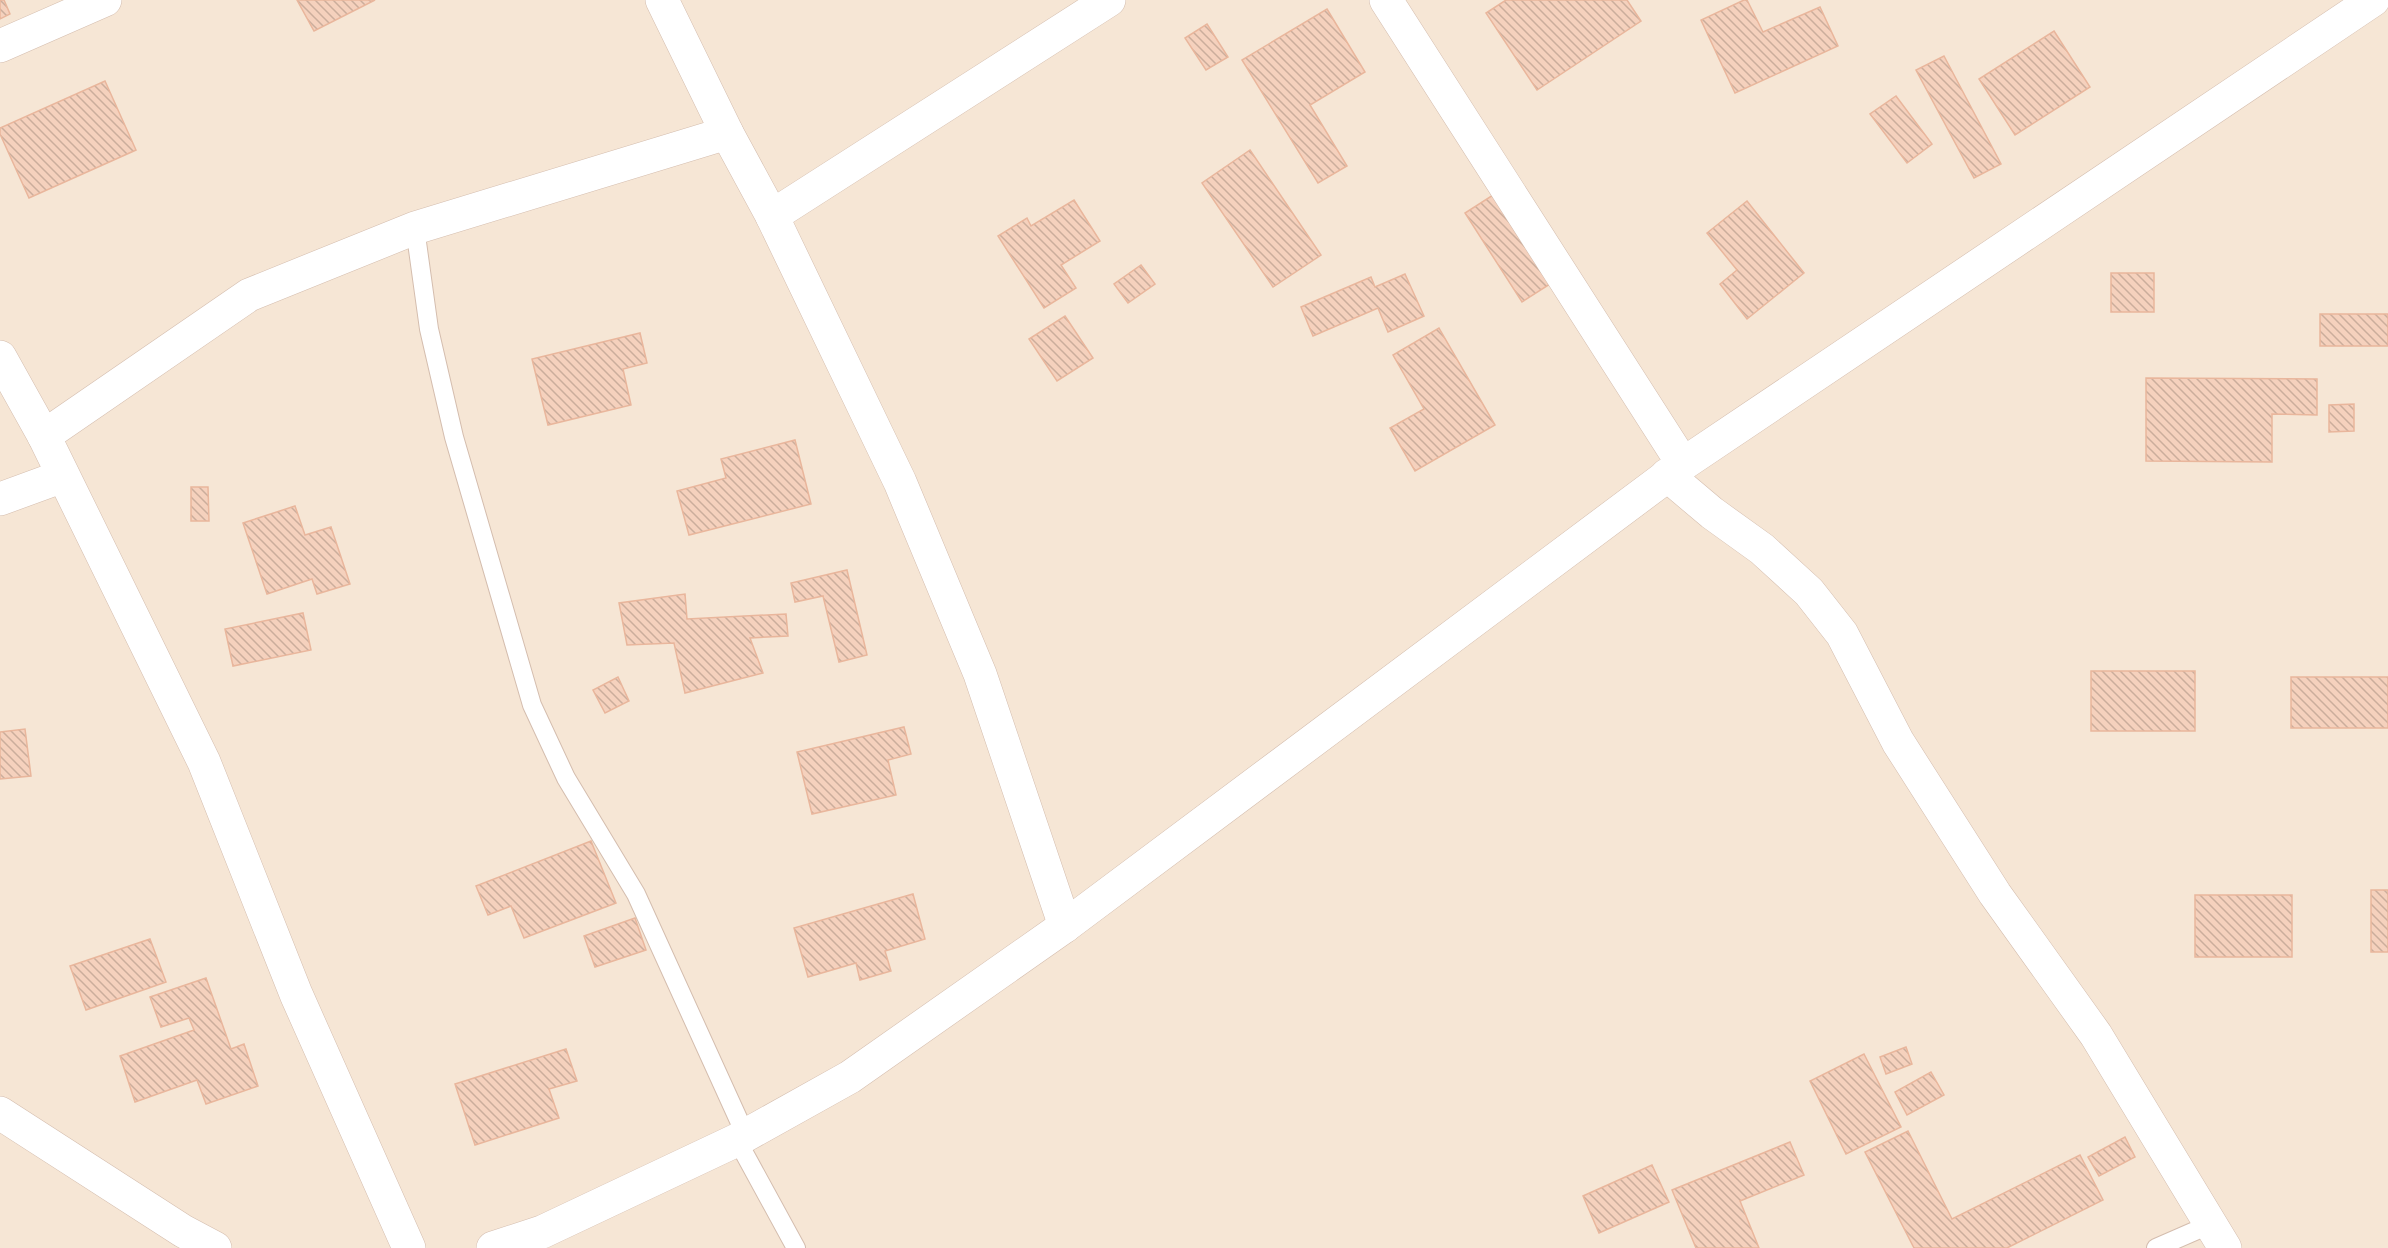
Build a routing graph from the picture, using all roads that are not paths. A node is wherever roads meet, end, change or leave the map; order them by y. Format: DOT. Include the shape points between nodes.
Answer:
graph roads {
  1 [pos="105,0"];
  2 [pos="662,0"];
  3 [pos="1109,0"];
  4 [pos="1386,0"];
  5 [pos="2373,0"];
  6 [pos="0,46"];
  7 [pos="727,133"];
  8 [pos="772,216"];
  9 [pos="415,228"];
  10 [pos="0,357"];
  11 [pos="44,436"];
  12 [pos="1675,469"];
  13 [pos="63,476"];
  14 [pos="0,499"];
  15 [pos="1065,926"];
  16 [pos="0,1113"];
  17 [pos="742,1138"];
  18 [pos="2218,1236"];
  19 [pos="215,1248"];
  20 [pos="409,1248"];
  21 [pos="493,1248"];
  22 [pos="796,1248"];
  23 [pos="2156,1248"];
  1 -- 6 [label="street"];
  2 -- 7 [label="street"];
  3 -- 8 [label="street"];
  4 -- 12 [label="street"];
  5 -- 12 [label="street"];
  7 -- 8 [label="street"];
  7 -- 9 [label="street"];
  8 -- 15 [label="street" via="900,482 981,674"];
  9 -- 11 [label="street" via="249,294"];
  9 -- 17 [label="lane" via="429,328 454,437 532,705 566,778 636,894"];
  10 -- 11 [label="street"];
  11 -- 13 [label="street"];
  12 -- 15 [label="street"];
  12 -- 18 [label="street" via="1712,513 1770,556 1809,592 1842,634 1898,742 1995,894 2096,1035"];
  13 -- 14 [label="street"];
  13 -- 20 [label="street" via="204,762 296,994"];
  15 -- 17 [label="street" via="850,1077"];
  16 -- 19 [label="street"];
  17 -- 21 [label="street" via="542,1232"];
  17 -- 22 [label="lane"];
  18 -- 23 [label="lane"];
}
